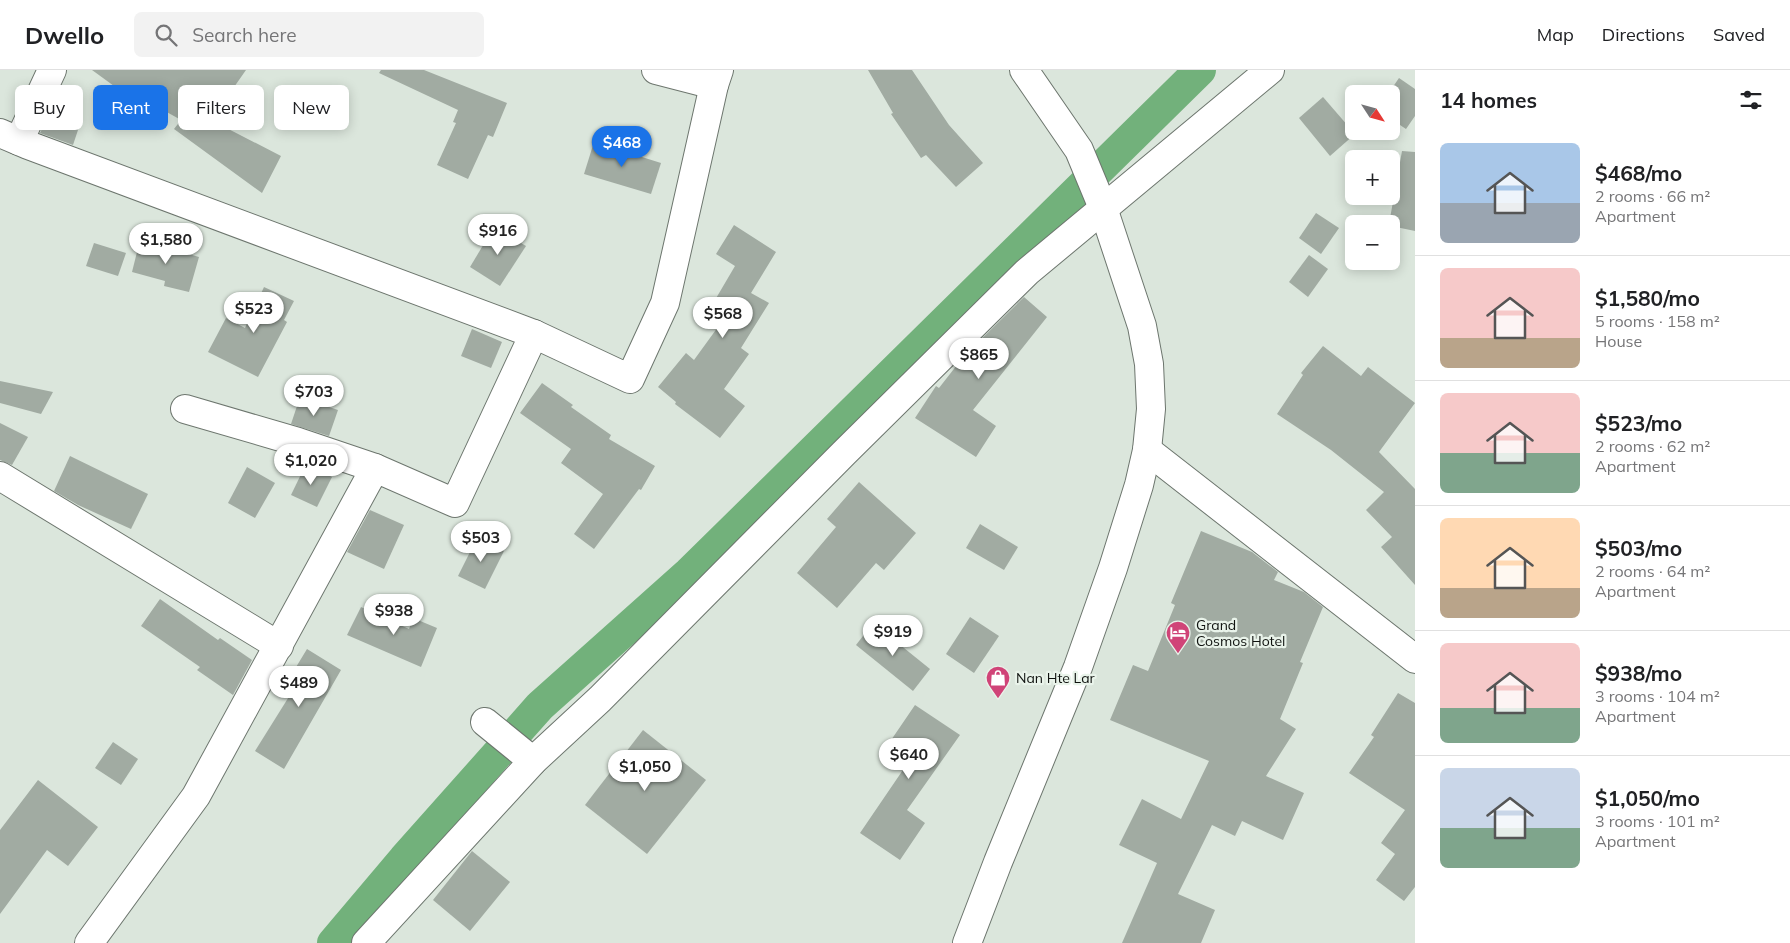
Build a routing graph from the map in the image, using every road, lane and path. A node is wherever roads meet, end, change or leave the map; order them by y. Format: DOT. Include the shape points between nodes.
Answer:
graph roads {
  1 [pos="52,70"];
  2 [pos="656,70"];
  3 [pos="1024,70"];
  4 [pos="1270,70"];
  5 [pos="716,77"];
  6 [pos="10,137"];
  7 [pos="1103,208"];
  8 [pos="534,334"];
  9 [pos="185,409"];
  10 [pos="1147,450"];
  11 [pos="375,468"];
  12 [pos="0,476"];
  13 [pos="279,646"];
  14 [pos="1415,659"];
  15 [pos="485,722"];
  16 [pos="533,761"];
  17 [pos="89,943"];
  18 [pos="366,943"];
  19 [pos="967,943"];
  1 -- 6 [label="main road"];
  2 -- 5 [label="main road"];
  3 -- 7 [label="main road" via="1079,150"];
  4 -- 7 [label="main road"];
  5 -- 8 [label="main road" via="665,303 630,379"];
  6 -- 8 [label="main road"];
  7 -- 10 [label="main road" via="1142,326 1149,364"];
  7 -- 16 [label="main road" via="1027,272 600,699"];
  8 -- 11 [label="main road" via="455,503"];
  9 -- 11 [label="main road"];
  10 -- 14 [label="main road"];
  10 -- 19 [label="main road" via="1126,528 1081,658"];
  11 -- 13 [label="main road"];
  12 -- 13 [label="main road"];
  13 -- 17 [label="main road" via="196,796"];
  15 -- 16 [label="main road"];
  16 -- 18 [label="main road"];
}
